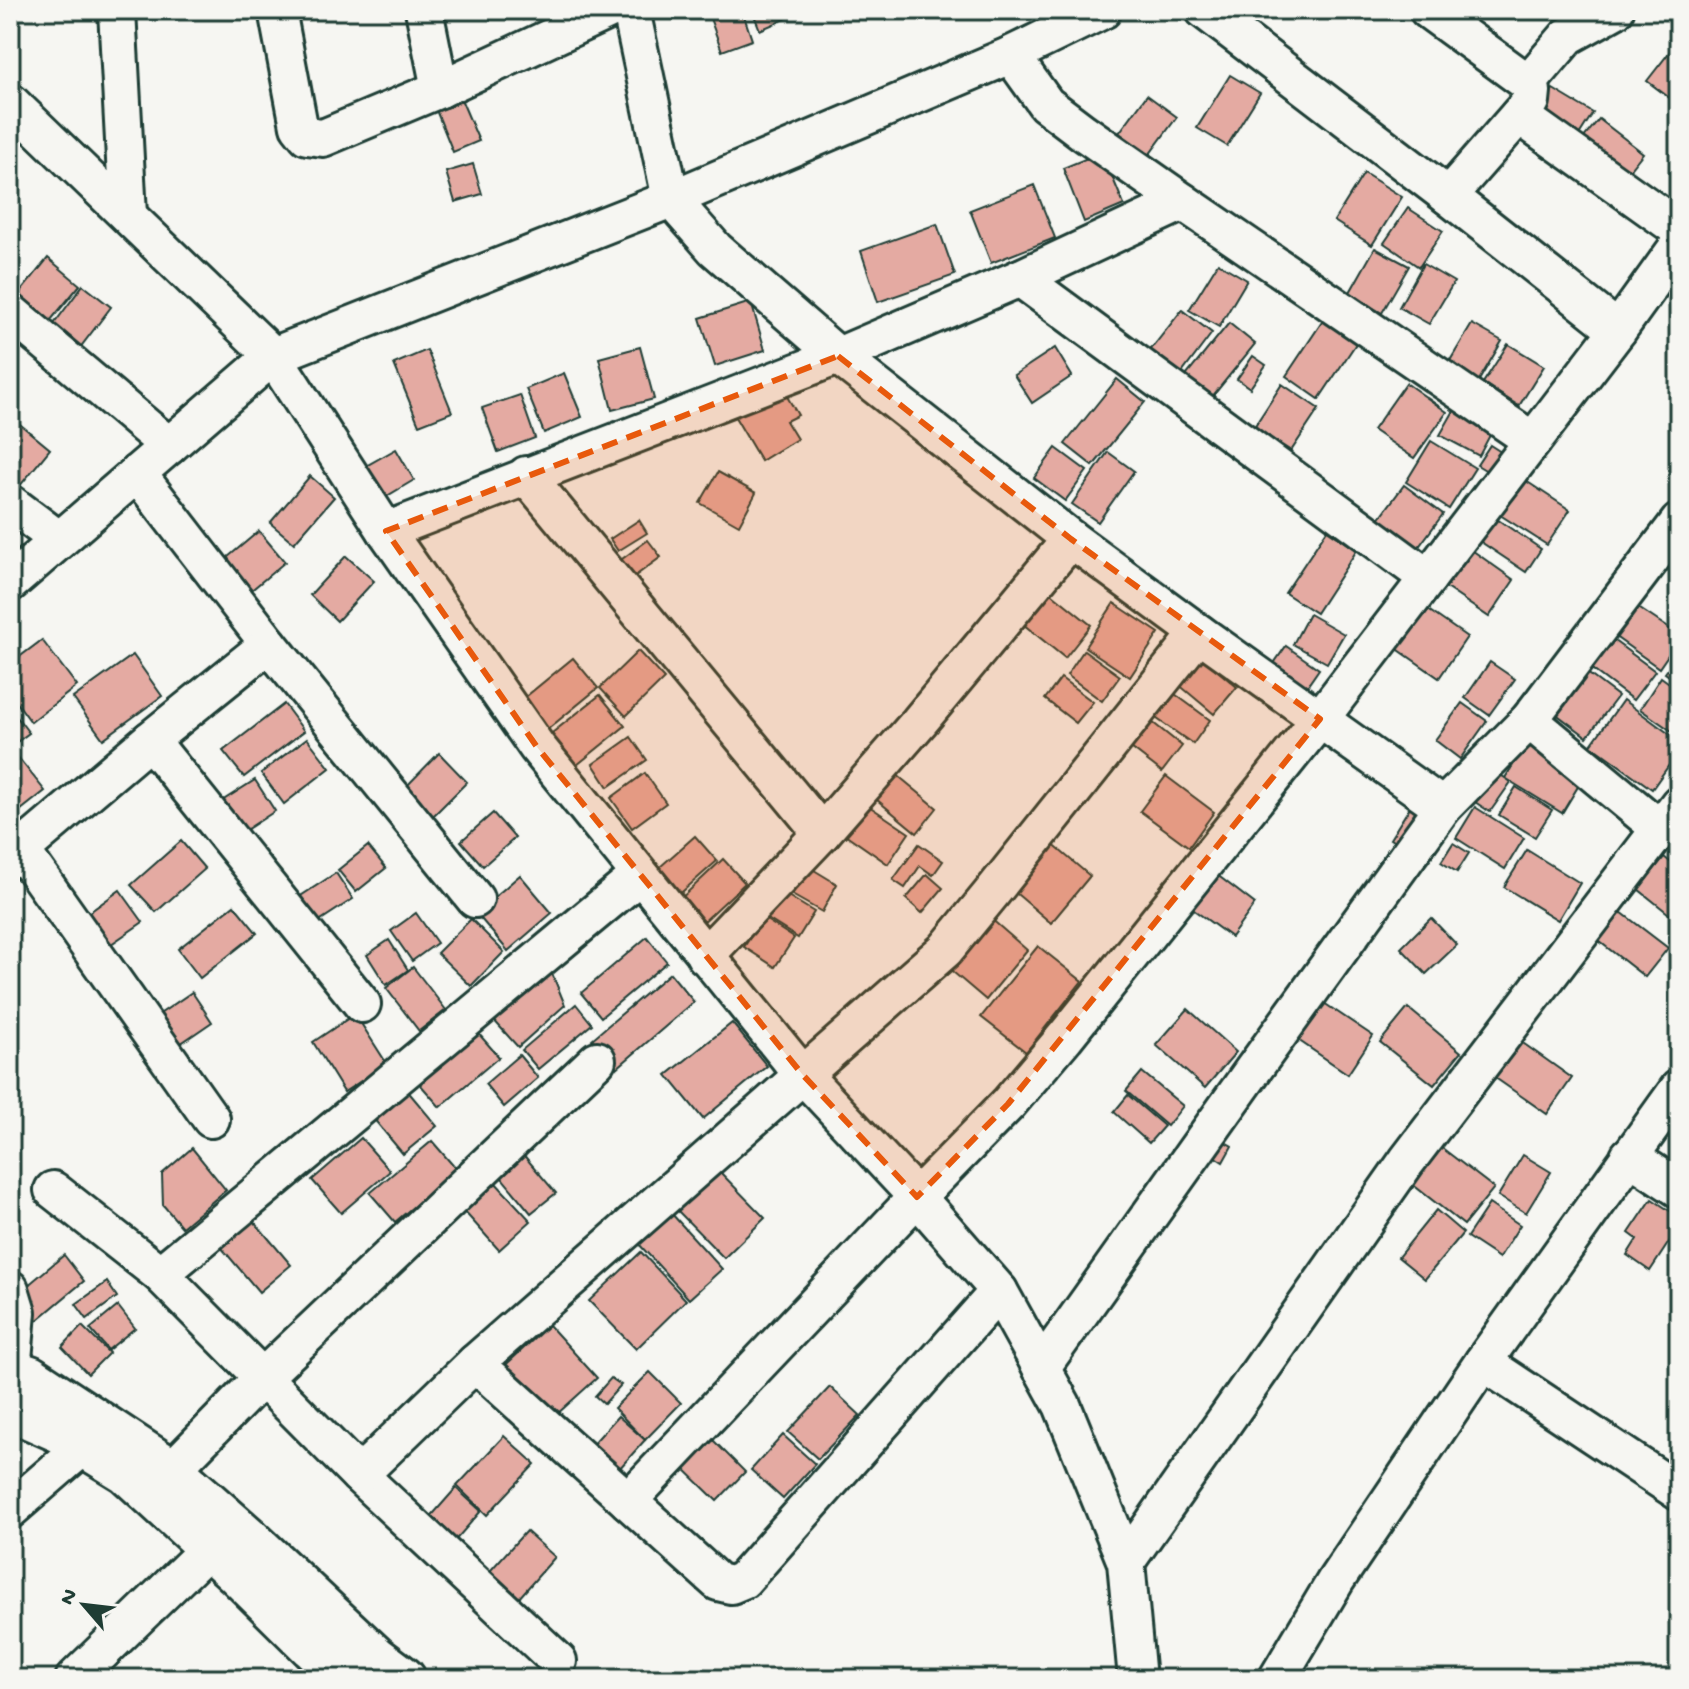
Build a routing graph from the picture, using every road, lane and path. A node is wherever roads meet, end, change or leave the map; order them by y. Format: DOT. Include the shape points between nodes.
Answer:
graph roads {
  1 [pos="117,10"];
  2 [pos="277,10"];
  3 [pos="424,10"];
  4 [pos="610,10"];
  5 [pos="631,10"];
  6 [pos="1103,10"];
  7 [pos="1204,10"];
  8 [pos="1428,10"];
  9 [pos="1615,10"];
  10 [pos="1011,55"];
  11 [pos="440,89"];
  12 [pos="1523,99"];
  13 [pos="10,102"];
  14 [pos="1448,196"];
  15 [pos="671,199"];
  16 [pos="1183,202"];
  17 [pos="128,215"];
  18 [pos="1679,229"];
  19 [pos="1679,245"];
  20 [pos="1020,278"];
  21 [pos="10,312"];
  22 [pos="1618,330"];
  23 [pos="273,356"];
  24 [pos="838,356"];
  25 [pos="1533,441"];
  26 [pos="169,446"];
  27 [pos="137,473"];
  28 [pos="526,475"];
  29 [pos="10,503"];
  30 [pos="1679,522"];
  31 [pos="386,531"];
  32 [pos="1071,539"];
  33 [pos="59,540"];
  34 [pos="1428,578"];
  35 [pos="10,583"];
  36 [pos="1199,633"];
  37 [pos="269,644"];
  38 [pos="1320,719"];
  39 [pos="1529,720"];
  40 [pos="150,740"];
  41 [pos="1443,807"];
  42 [pos="1669,816"];
  43 [pos="822,833"];
  44 [pos="16,854"];
  45 [pos="639,876"];
  46 [pos="475,899"];
  47 [pos="705,956"];
  48 [pos="362,1004"];
  49 [pos="597,1060"];
  50 [pos="802,1074"];
  51 [pos="1679,1088"];
  52 [pos="211,1119"];
  53 [pos="1629,1156"];
  54 [pos="1679,1189"];
  55 [pos="53,1190"];
  56 [pos="917,1197"];
  57 [pos="160,1274"];
  58 [pos="10,1289"];
  59 [pos="999,1291"];
  60 [pos="1483,1362"];
  61 [pos="475,1363"];
  62 [pos="1041,1368"];
  63 [pos="263,1377"];
  64 [pos="11,1384"];
  65 [pos="85,1445"];
  66 [pos="171,1471"];
  67 [pos="359,1475"];
  68 [pos="1679,1492"];
  69 [pos="628,1501"];
  70 [pos="10,1510"];
  71 [pos="221,1537"];
  72 [pos="1126,1562"];
  73 [pos="558,1661"];
  74 [pos="74,1679"];
  75 [pos="350,1679"];
  76 [pos="403,1679"];
  77 [pos="1137,1679"];
  78 [pos="1277,1679"];
  1 -- 17 [label="street"];
  2 -- 11 [label="street" via="299,126 307,136 323,138"];
  3 -- 11 [label="street"];
  4 -- 11 [label="street"];
  5 -- 15 [label="street"];
  6 -- 10 [label="street"];
  7 -- 14 [label="street"];
  8 -- 12 [label="street"];
  9 -- 12 [label="street" via="1568,36"];
  10 -- 15 [label="street"];
  10 -- 16 [label="street" via="1046,104"];
  12 -- 14 [label="street"];
  12 -- 18 [label="street"];
  13 -- 17 [label="street"];
  14 -- 22 [label="street"];
  15 -- 23 [label="street"];
  15 -- 24 [label="street" via="715,249"];
  16 -- 20 [label="street"];
  16 -- 25 [label="street"];
  17 -- 23 [label="street"];
  19 -- 22 [label="street"];
  20 -- 24 [label="street"];
  20 -- 34 [label="street"];
  21 -- 26 [label="street"];
  22 -- 25 [label="street"];
  23 -- 26 [label="street"];
  23 -- 31 [label="street"];
  24 -- 28 [label="street"];
  24 -- 32 [label="street"];
  25 -- 34 [label="street"];
  26 -- 27 [label="street"];
  27 -- 33 [label="street"];
  27 -- 37 [label="street"];
  28 -- 31 [label="street"];
  28 -- 43 [label="street"];
  29 -- 33 [label="street"];
  30 -- 39 [label="street"];
  31 -- 45 [label="street" via="537,747"];
  32 -- 36 [label="street"];
  32 -- 43 [label="street"];
  33 -- 35 [label="street"];
  34 -- 38 [label="street"];
  36 -- 38 [label="street"];
  36 -- 50 [label="street" via="945,950"];
  37 -- 40 [label="street"];
  37 -- 46 [label="street"];
  38 -- 41 [label="street"];
  38 -- 56 [label="street" via="1065,1037"];
  39 -- 41 [label="street"];
  39 -- 42 [label="street"];
  40 -- 44 [label="street"];
  40 -- 48 [label="street"];
  41 -- 62 [label="street"];
  42 -- 72 [label="street" via="1407,1161"];
  43 -- 47 [label="street"];
  44 -- 52 [label="street"];
  45 -- 47 [label="street"];
  45 -- 57 [label="street"];
  47 -- 50 [label="street"];
  49 -- 63 [label="street"];
  50 -- 56 [label="street"];
  50 -- 61 [label="street"];
  51 -- 53 [label="street"];
  53 -- 54 [label="street"];
  53 -- 60 [label="street"];
  55 -- 57 [label="street"];
  56 -- 59 [label="street"];
  56 -- 69 [label="street"];
  57 -- 63 [label="street"];
  58 -- 64 [label="street" via="17,1312"];
  59 -- 62 [label="street"];
  59 -- 69 [label="street" via="743,1580 731,1585 718,1582"];
  60 -- 68 [label="street"];
  60 -- 78 [label="street" via="1336,1580"];
  61 -- 67 [label="street"];
  61 -- 69 [label="street"];
  62 -- 72 [label="street" via="1062,1405"];
  63 -- 66 [label="street"];
  63 -- 67 [label="street"];
  64 -- 65 [label="street"];
  64 -- 66 [label="street" via="30,1378"];
  65 -- 70 [label="street"];
  65 -- 71 [label="street"];
  66 -- 71 [label="street"];
  67 -- 73 [label="street"];
  71 -- 74 [label="street"];
  71 -- 75 [label="street" via="237,1572"];
  71 -- 76 [label="street"];
  72 -- 77 [label="street"];
}
